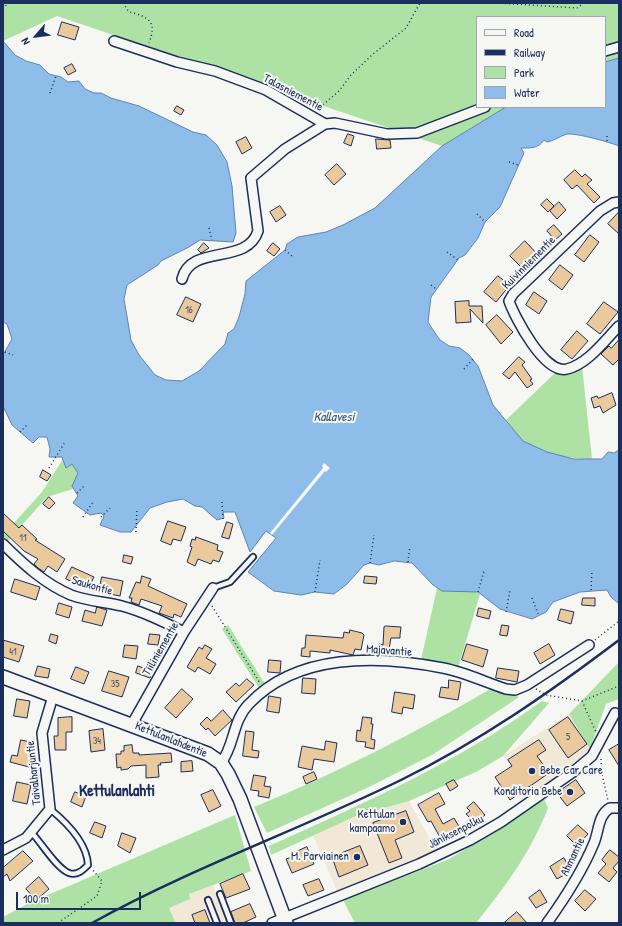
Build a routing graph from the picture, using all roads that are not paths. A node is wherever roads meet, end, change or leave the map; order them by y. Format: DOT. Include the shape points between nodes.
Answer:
graph roads {
  1 [pos="114,41"];
  2 [pos="619,47"];
  3 [pos="606,51"];
  4 [pos="483,108"];
  5 [pos="325,124"];
  6 [pos="619,202"];
  7 [pos="182,279"];
  8 [pos="619,326"];
  9 [pos="3,544"];
  10 [pos="253,557"];
  11 [pos="213,588"];
  12 [pos="184,632"];
  13 [pos="589,645"];
  14 [pos="3,677"];
  15 [pos="53,696"];
  16 [pos="615,713"];
  17 [pos="132,724"];
  18 [pos="221,763"];
  19 [pos="619,808"];
  20 [pos="50,809"];
  21 [pos="31,832"];
  22 [pos="3,850"];
  23 [pos="220,894"];
  24 [pos="208,900"];
  25 [pos="285,920"];
  26 [pos="217,923"];
  27 [pos="231,923"];
  28 [pos="272,923"];
  29 [pos="547,923"];
  1 -- 5 [label="street, Talasniementie" via="177,62 215,71 266,90"];
  2 -- 3 [label="street"];
  4 -- 5 [label="street, Talasniementie" via="418,134 387,134 335,123"];
  5 -- 7 [label="street" via="285,149 251,178 258,231 247,247 237,252 207,257 184,272"];
  6 -- 8 [label="street, Kuivinniementie" via="600,211 508,300 541,357 552,367 560,370 567,369 588,357"];
  9 -- 12 [label="street, Saukontie" via="48,582 72,595 123,607"];
  10 -- 11 [label="lane" via="230,582"];
  11 -- 12 [label="street, Tiiliniementie"];
  12 -- 17 [label="street, Tiiliniementie"];
  13 -- 18 [label="street, Majavantie" via="515,690 444,668 370,660 337,662 300,670 272,683 247,705 236,723 228,754"];
  14 -- 15 [label="street, Kettulanlahdentie"];
  15 -- 17 [label="street, Kettulanlahdentie"];
  15 -- 20 [label="street, Taivalharjuntie" via="42,733"];
  16 -- 25 [label="street, Jäniksenpolku" via="592,756 501,822 419,864"];
  17 -- 18 [label="street, Kettulanlahdentie" via="208,754"];
  18 -- 25 [label="street, Kettulanlahdentie" via="240,799"];
  19 -- 29 [label="street, Ahmantie" via="610,808 602,816 587,860"];
  20 -- 21 [label="street, Taivalharjuntie"];
  20 -- 21 [label="lane" via="65,821 76,836 87,857 88,865 74,874 68,873"];
  21 -- 22 [label="street, Taivalharjuntie" via="26,838"];
  23 -- 27 [label="lane"];
  24 -- 26 [label="lane"];
  25 -- 28 [label="street, Jäniksenpolku"];
}
